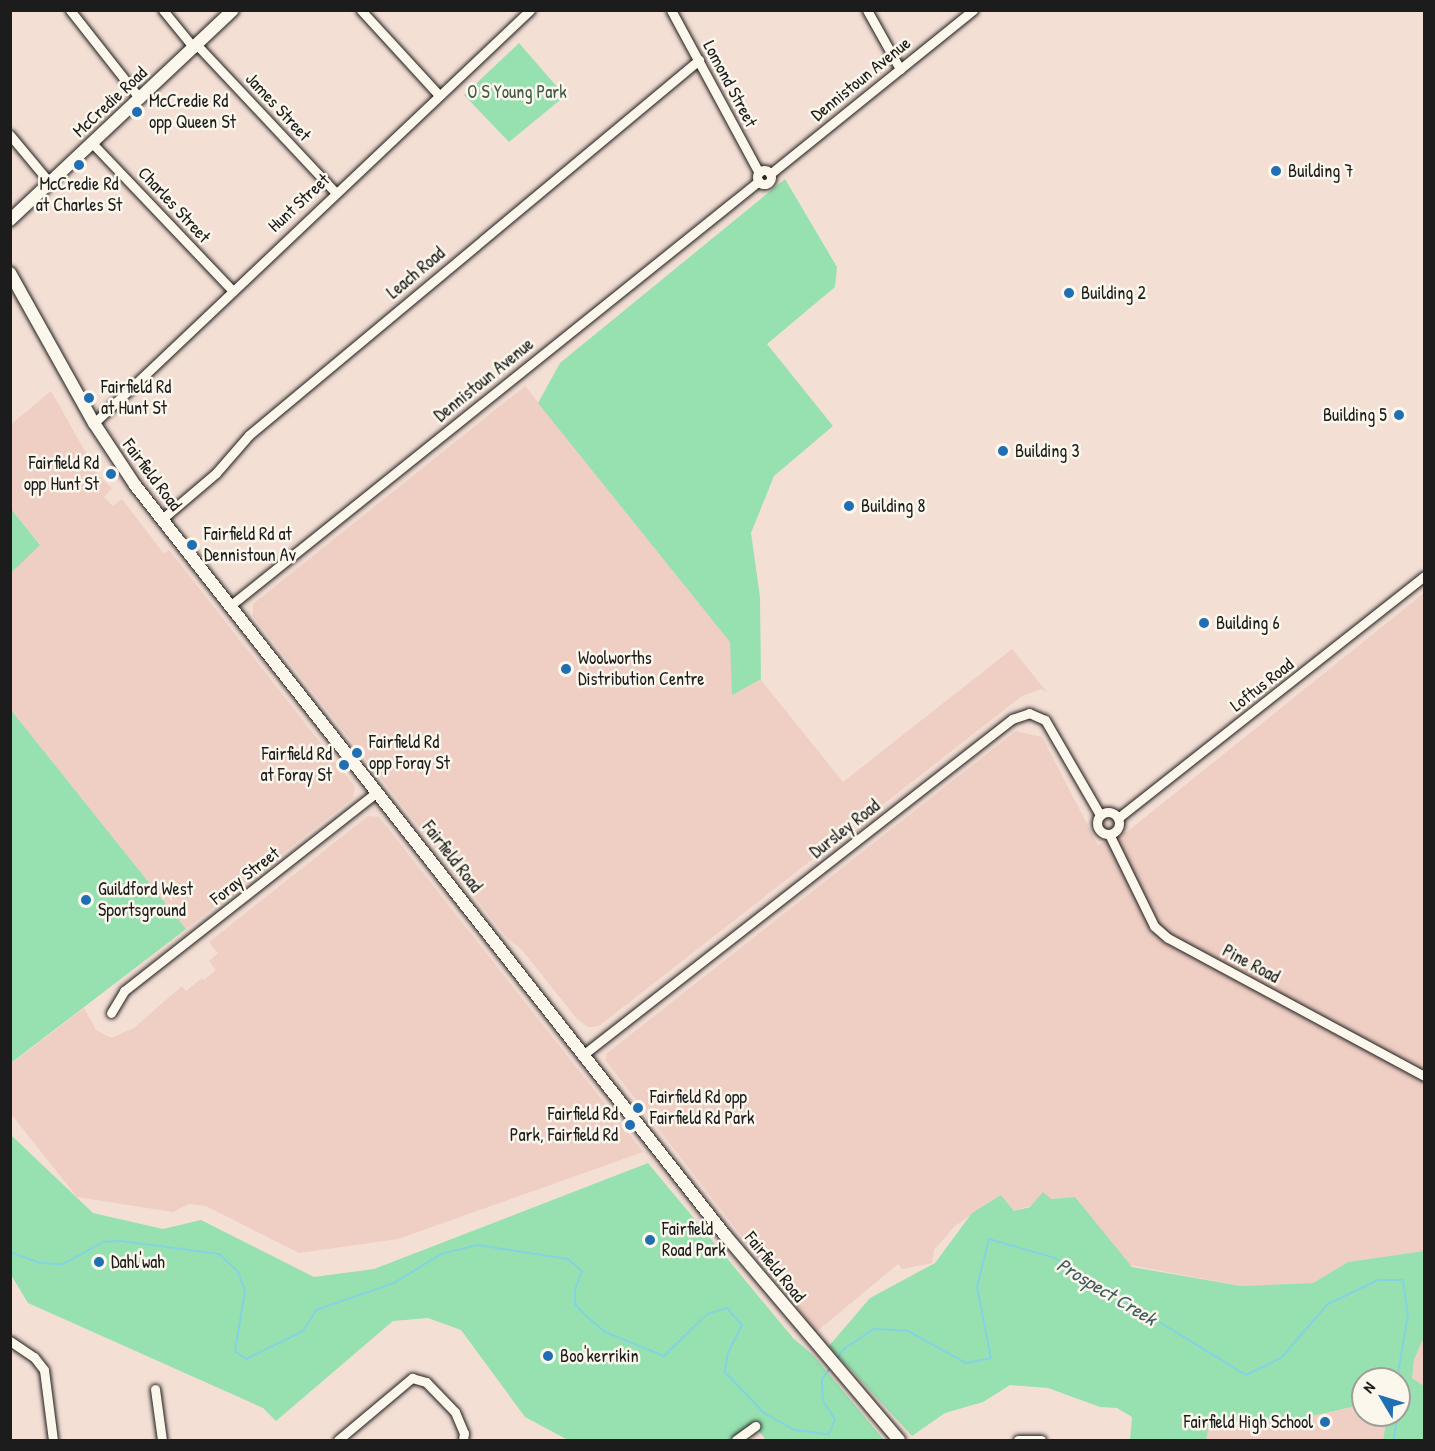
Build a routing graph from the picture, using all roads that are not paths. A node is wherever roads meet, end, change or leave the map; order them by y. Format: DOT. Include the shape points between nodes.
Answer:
graph roads {
  1 [pos="70,10"];
  2 [pos="162,10"];
  3 [pos="234,10"];
  4 [pos="361,10"];
  5 [pos="531,10"];
  6 [pos="671,10"];
  7 [pos="867,10"];
  8 [pos="973,10"];
  9 [pos="196,47"];
  10 [pos="699,60"];
  11 [pos="900,69"];
  12 [pos="439,96"];
  13 [pos="140,99"];
  14 [pos="10,135"];
  15 [pos="92,143"];
  16 [pos="759,177"];
  17 [pos="50,183"];
  18 [pos="335,192"];
  19 [pos="10,220"];
  20 [pos="10,273"];
  21 [pos="10,290"];
  22 [pos="232,290"];
  23 [pos="30,311"];
  24 [pos="94,423"];
  25 [pos="162,519"];
  26 [pos="1425,576"];
  27 [pos="231,605"];
  28 [pos="377,792"];
  29 [pos="1100,815"];
  30 [pos="1118,818"];
  31 [pos="1110,834"];
  32 [pos="111,1013"];
  33 [pos="584,1054"];
  34 [pos="1425,1076"];
  35 [pos="10,1341"];
  36 [pos="155,1389"];
  37 [pos="755,1426"];
  38 [pos="53,1440"];
  39 [pos="162,1440"];
  40 [pos="338,1440"];
  41 [pos="463,1440"];
  42 [pos="736,1440"];
  43 [pos="899,1440"];
  44 [pos="1018,1440"];
  45 [pos="1041,1440"];
  1 -- 13 [label="street"];
  2 -- 9 [label="street, James Street"];
  3 -- 9 [label="main road, McCredie Road"];
  4 -- 12 [label="street"];
  5 -- 12 [label="street, Hunt Street"];
  6 -- 10 [label="street, Lomond Street"];
  7 -- 11 [label="street"];
  8 -- 11 [label="street, Dennistoun Avenue"];
  9 -- 13 [label="main road, McCredie Road"];
  9 -- 18 [label="street, James Street"];
  10 -- 16 [label="street, Lomond Street"];
  10 -- 25 [label="street, Leach Road" via="249,435 216,473"];
  11 -- 16 [label="street, Dennistoun Avenue" via="770,174 765,170"];
  12 -- 18 [label="street, Hunt Street"];
  13 -- 15 [label="main road, McCredie Road"];
  14 -- 17 [label="street"];
  15 -- 17 [label="main road, McCredie Road"];
  15 -- 22 [label="street, Charles Street"];
  16 -- 27 [label="street, Dennistoun Avenue"];
  17 -- 19 [label="main road, McCredie Road"];
  18 -- 22 [label="street, Hunt Street"];
  20 -- 23 [label="main road, Fairfield Road"];
  21 -- 23 [label="main road"];
  22 -- 24 [label="street, Hunt Street"];
  23 -- 24 [label="main road, Fairfield Road"];
  24 -- 25 [label="main road, Fairfield Road" via="113,456"];
  25 -- 27 [label="main road, Fairfield Road"];
  26 -- 30 [label="street, Loftus Road"];
  27 -- 28 [label="main road, Fairfield Road"];
  28 -- 32 [label="street, Foray Street" via="124,991"];
  28 -- 33 [label="main road, Fairfield Road"];
  29 -- 30 [label="street" via="1110,812"];
  29 -- 31 [label="street" via="1098,828"];
  29 -- 33 [label="street, Dursley Road" via="1045,720 1029,713 1012,719"];
  30 -- 31 [label="street" via="1118,828"];
  31 -- 34 [label="street, Pine Road" via="1154,926 1168,938"];
  33 -- 43 [label="main road, Fairfield Road" via="823,1354"];
  35 -- 38 [label="street" via="34,1357 44,1370"];
  36 -- 39 [label="street"];
  37 -- 42 [label="street"];
  40 -- 41 [label="street" via="412,1378 426,1382 456,1412"];
  44 -- 45 [label="street"];
}
